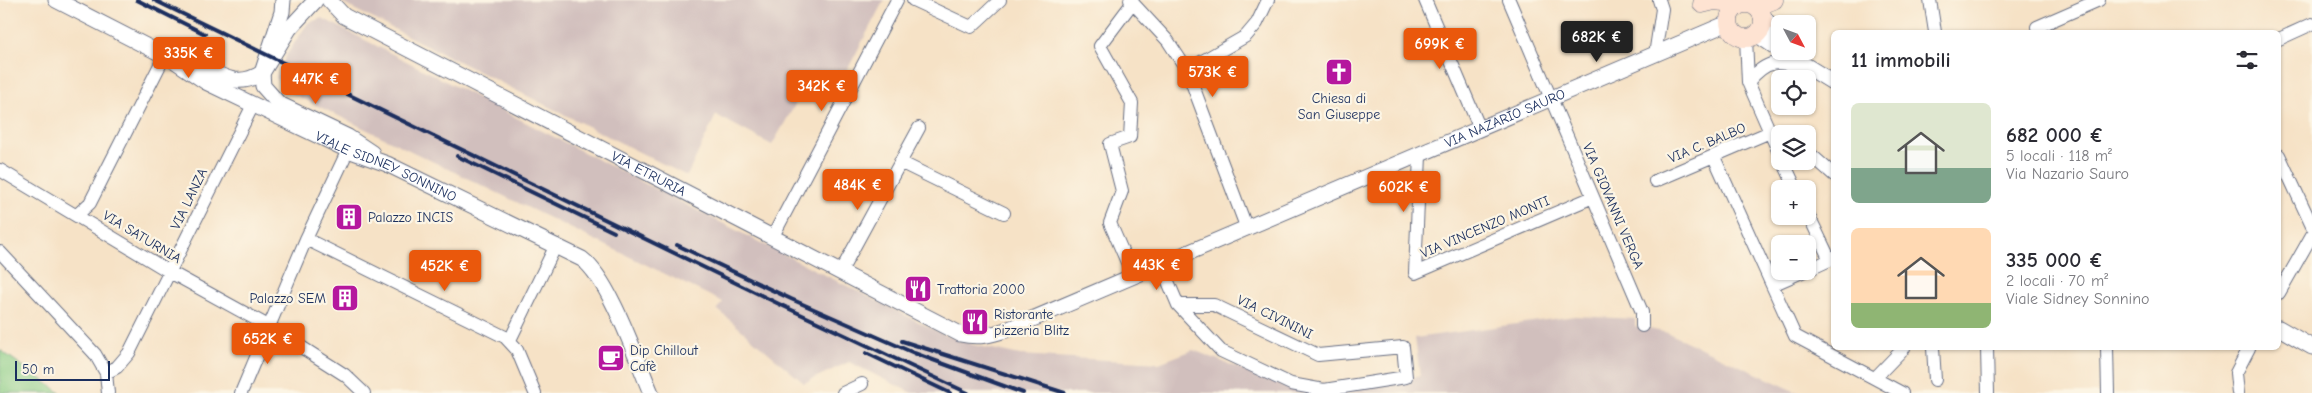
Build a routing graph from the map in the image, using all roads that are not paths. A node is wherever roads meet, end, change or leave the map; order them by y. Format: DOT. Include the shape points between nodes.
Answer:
graph roads {
  1 [pos="56,0"];
  2 [pos="283,0"];
  3 [pos="309,0"];
  4 [pos="316,0"];
  5 [pos="329,0"];
  6 [pos="897,0"];
  7 [pos="913,0"];
  8 [pos="1000,0"];
  9 [pos="1268,0"];
  10 [pos="1425,0"];
  11 [pos="1510,0"];
  12 [pos="1659,0"];
  13 [pos="1774,0"];
  14 [pos="1930,0"];
  15 [pos="2099,0"];
  16 [pos="1132,1"];
  17 [pos="1697,2"];
  18 [pos="1754,8"];
  19 [pos="1728,20"];
  20 [pos="2312,24"];
  21 [pos="2037,27"];
  22 [pos="1771,30"];
  23 [pos="1935,30"];
  24 [pos="1751,36"];
  25 [pos="2281,38"];
  26 [pos="1771,46"];
  27 [pos="1655,55"];
  28 [pos="170,58"];
  29 [pos="1795,60"];
  30 [pos="1799,60"];
  31 [pos="1187,70"];
  32 [pos="1810,70"];
  33 [pos="262,73"];
  34 [pos="1816,73"];
  35 [pos="1831,81"];
  36 [pos="1748,82"];
  37 [pos="1551,98"];
  38 [pos="250,111"];
  39 [pos="920,128"];
  40 [pos="1480,129"];
  41 [pos="1770,132"];
  42 [pos="348,150"];
  43 [pos="1420,155"];
  44 [pos="1714,157"];
  45 [pos="2281,158"];
  46 [pos="1816,159"];
  47 [pos="900,162"];
  48 [pos="387,164"];
  49 [pos="0,170"];
  50 [pos="1831,172"];
  51 [pos="1655,181"];
  52 [pos="1593,197"];
  53 [pos="1004,213"];
  54 [pos="77,215"];
  55 [pos="1814,225"];
  56 [pos="2312,226"];
  57 [pos="1247,229"];
  58 [pos="2312,235"];
  59 [pos="772,238"];
  60 [pos="306,239"];
  61 [pos="556,245"];
  62 [pos="0,252"];
  63 [pos="1831,257"];
  64 [pos="1831,259"];
  65 [pos="1161,265"];
  66 [pos="1816,266"];
  67 [pos="170,272"];
  68 [pos="840,273"];
  69 [pos="1134,276"];
  70 [pos="1784,280"];
  71 [pos="1772,285"];
  72 [pos="2281,289"];
  73 [pos="1178,305"];
  74 [pos="1642,326"];
  75 [pos="270,327"];
  76 [pos="2281,329"];
  77 [pos="975,337"];
  78 [pos="510,340"];
  79 [pos="2312,347"];
  80 [pos="1902,350"];
  81 [pos="1933,350"];
  82 [pos="1987,350"];
  83 [pos="2107,350"];
  84 [pos="2248,350"];
  85 [pos="1833,351"];
  86 [pos="106,373"];
  87 [pos="1875,378"];
  88 [pos="1935,380"];
  89 [pos="862,384"];
  90 [pos="108,393"];
  91 [pos="241,393"];
  92 [pos="364,393"];
  93 [pos="535,393"];
  94 [pos="651,393"];
  95 [pos="842,393"];
  96 [pos="1902,393"];
  97 [pos="1988,393"];
  98 [pos="2108,393"];
  99 [pos="2238,393"];
  1 -- 28 [label="street, VIALE SIDNEY SONNINO"];
  2 -- 33 [label="street"];
  3 -- 4 [label="street"];
  4 -- 33 [label="street" via="289,29"];
  5 -- 59 [label="street, VIA ETRURIA" via="344,16"];
  6 -- 59 [label="street"];
  7 -- 8 [label="street" via="971,27"];
  9 -- 31 [label="street" via="1257,23 1246,36"];
  10 -- 40 [label="street"];
  11 -- 37 [label="street, VIA GIOVANNI VERGA"];
  12 -- 27 [label="street" via="1662,9"];
  13 -- 18 [label="main road"];
  14 -- 23 [label="street"];
  15 -- 21 [label="street"];
  16 -- 31 [label="street" via="1168,40"];
  16 -- 69 [label="street" via="1100,46 1132,103 1130,137 1110,144 1122,191 1110,223"];
  17 -- 18 [label="main road" via="1714,1"];
  17 -- 19 [label="main road"];
  18 -- 19 [label="main road" via="1735,7"];
  18 -- 22 [label="street"];
  18 -- 24 [label="main road" via="1762,25"];
  19 -- 24 [label="main road" via="1734,34"];
  19 -- 27 [label="street, VIA NAZARIO SAURO"];
  20 -- 25 [label="street"];
  24 -- 26 [label="street"];
  24 -- 36 [label="street"];
  27 -- 37 [label="street, VIA NAZARIO SAURO"];
  28 -- 33 [label="street" via="195,64 233,81 254,78"];
  28 -- 42 [label="street, VIALE SIDNEY SONNINO" via="206,82"];
  28 -- 54 [label="street" via="90,203"];
  29 -- 32 [label="street"];
  30 -- 32 [label="street"];
  31 -- 57 [label="street"];
  32 -- 36 [label="street" via="1772,63 1762,66"];
  33 -- 48 [label="street" via="263,86 279,104 348,137"];
  34 -- 35 [label="street"];
  36 -- 41 [label="street"];
  37 -- 40 [label="street, VIA NAZARIO SAURO"];
  37 -- 52 [label="street, VIA GIOVANNI VERGA"];
  38 -- 67 [label="street, VIA LANZA"];
  39 -- 47 [label="street"];
  40 -- 43 [label="street, VIA NAZARIO SAURO"];
  41 -- 44 [label="street, VIA C. BALBO"];
  42 -- 48 [label="street, VIALE SIDNEY SONNINO"];
  42 -- 60 [label="street"];
  43 -- 52 [label="street, VIA VINCENZO MONTI" via="1415,273"];
  43 -- 57 [label="street, VIA NAZARIO SAURO"];
  44 -- 51 [label="street, VIA C. BALBO"];
  44 -- 71 [label="street"];
  45 -- 56 [label="street"];
  46 -- 50 [label="street"];
  47 -- 53 [label="street"];
  47 -- 68 [label="street"];
  48 -- 61 [label="street, VIALE SIDNEY SONNINO"];
  49 -- 54 [label="street, VIA SATURNIA"];
  52 -- 74 [label="street, VIA GIOVANNI VERGA" via="1642,312"];
  54 -- 67 [label="street, VIA SATURNIA"];
  55 -- 63 [label="street"];
  57 -- 65 [label="street, VIA NAZARIO SAURO"];
  58 -- 72 [label="street"];
  59 -- 68 [label="street, VIA ETRURIA"];
  60 -- 75 [label="street"];
  60 -- 78 [label="street"];
  61 -- 78 [label="street"];
  61 -- 94 [label="street, VIALE SIDNEY SONNINO" via="582,259 597,273"];
  62 -- 86 [label="street" via="95,354"];
  64 -- 66 [label="street"];
  65 -- 69 [label="street, VIA NAZARIO SAURO"];
  65 -- 73 [label="street, VIA CIVININI"];
  67 -- 75 [label="street, VIA SATURNIA"];
  67 -- 86 [label="street, VIA LANZA" via="129,353 117,367"];
  68 -- 77 [label="street, VIA ETRURIA" via="960,334"];
  69 -- 77 [label="street, VIA NAZARIO SAURO" via="1009,329"];
  70 -- 71 [label="street"];
  71 -- 85 [label="street" via="1795,336"];
  73 -- 73 [label="street, VIA CIVININI" via="1221,351 1291,384 1324,390 1406,377 1403,347 1318,355 1214,305"];
  75 -- 91 [label="street"];
  75 -- 92 [label="street, VIA SATURNIA" via="345,375"];
  76 -- 79 [label="street"];
  78 -- 93 [label="street"];
  80 -- 87 [label="street"];
  81 -- 88 [label="street"];
  82 -- 97 [label="street"];
  83 -- 98 [label="street"];
  84 -- 99 [label="street" via="2236,373"];
  85 -- 87 [label="street"];
  86 -- 90 [label="street"];
  87 -- 96 [label="street"];
  89 -- 95 [label="street"];
}
